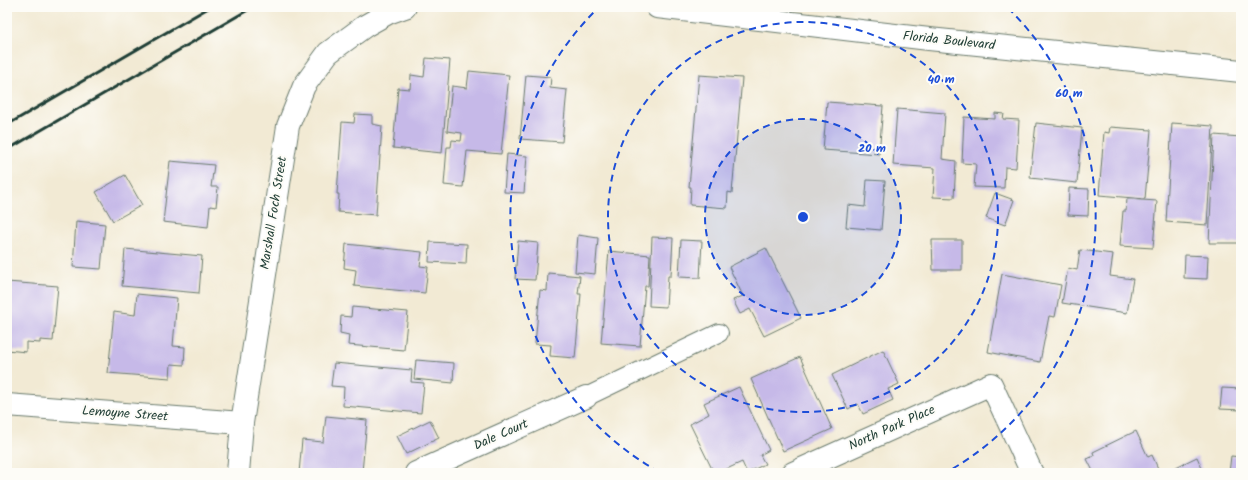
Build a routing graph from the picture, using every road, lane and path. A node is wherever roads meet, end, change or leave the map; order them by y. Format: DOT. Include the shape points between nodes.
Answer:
graph roads {
  1 [pos="405,7"];
  2 [pos="657,7"];
  3 [pos="1241,72"];
  4 [pos="719,334"];
  5 [pos="586,397"];
  6 [pos="7,405"];
  7 [pos="242,423"];
  8 [pos="238,473"];
  9 [pos="416,473"];
  10 [pos="793,473"];
  11 [pos="1032,473"];
  1 -- 7 [label="street, Marshall Foch Street" via="365,26 328,53 304,86 288,126"];
  2 -- 3 [label="street, Florida Boulevard" via="928,40"];
  4 -- 5 [label="lane"];
  5 -- 9 [label="street, Dale Court"];
  6 -- 7 [label="street, Lemoyne Street"];
  7 -- 8 [label="street, Marshall Foch Street"];
  10 -- 11 [label="street, North Park Place" via="991,384"];
}
